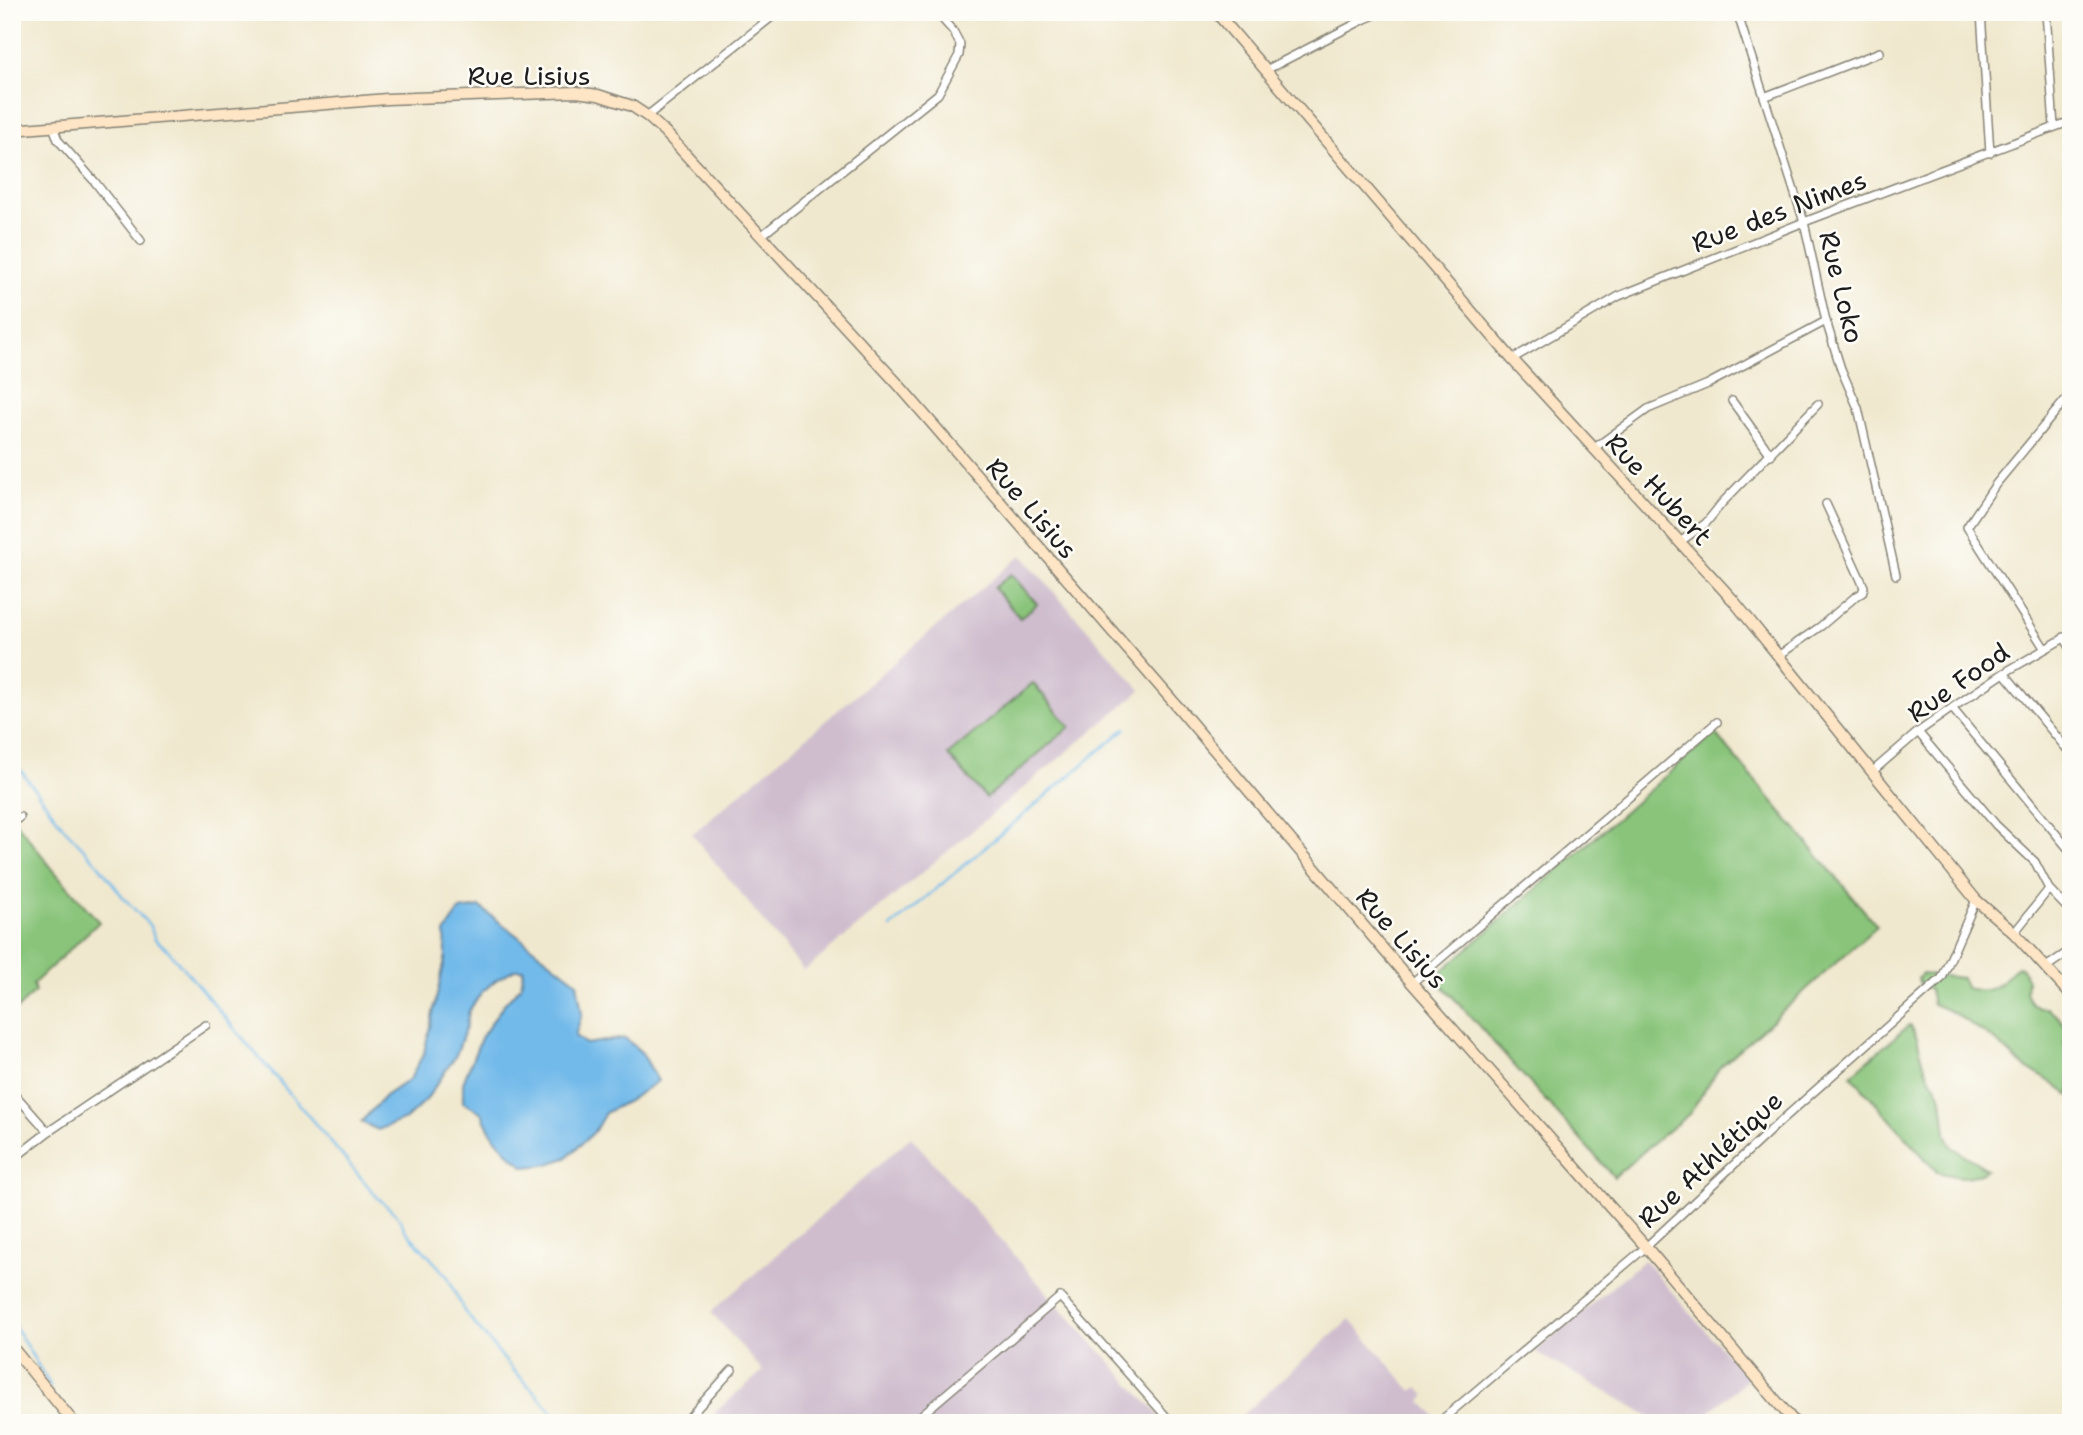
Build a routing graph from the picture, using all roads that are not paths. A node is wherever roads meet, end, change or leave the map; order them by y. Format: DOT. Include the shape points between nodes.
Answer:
graph roads {
  1 [pos="15,12"];
  2 [pos="778,12"];
  3 [pos="936,12"];
  4 [pos="1216,12"];
  5 [pos="1382,12"];
  6 [pos="1737,12"];
  7 [pos="1980,12"];
  8 [pos="2046,12"];
  9 [pos="12,21"];
  10 [pos="1880,52"];
  11 [pos="1266,70"];
  12 [pos="1764,97"];
  13 [pos="648,116"];
  14 [pos="2071,121"];
  15 [pos="53,126"];
  16 [pos="2054,127"];
  17 [pos="12,130"];
  18 [pos="1990,153"];
  19 [pos="1804,222"];
  20 [pos="761,236"];
  21 [pos="141,241"];
  22 [pos="1826,321"];
  23 [pos="1512,359"];
  24 [pos="2071,393"];
  25 [pos="1732,401"];
  26 [pos="1818,404"];
  27 [pos="1594,449"];
  28 [pos="1771,454"];
  29 [pos="1826,504"];
  30 [pos="1680,542"];
  31 [pos="1896,575"];
  32 [pos="2068,636"];
  33 [pos="2045,649"];
  34 [pos="2071,649"];
  35 [pos="1778,656"];
  36 [pos="2004,673"];
  37 [pos="1952,708"];
  38 [pos="1717,722"];
  39 [pos="1918,732"];
  40 [pos="2071,754"];
  41 [pos="1873,771"];
  42 [pos="20,817"];
  43 [pos="12,823"];
  44 [pos="2071,852"];
  45 [pos="2049,889"];
  46 [pos="1976,900"];
  47 [pos="2071,912"];
  48 [pos="2014,933"];
  49 [pos="2071,950"];
  50 [pos="2046,967"];
  51 [pos="1412,982"];
  52 [pos="2071,995"];
  53 [pos="206,1025"];
  54 [pos="12,1091"];
  55 [pos="48,1132"];
  56 [pos="12,1160"];
  57 [pos="1646,1247"];
  58 [pos="12,1347"];
  59 [pos="732,1370"];
  60 [pos="74,1423"];
  61 [pos="684,1423"];
  62 [pos="912,1423"];
  63 [pos="1172,1423"];
  64 [pos="1438,1423"];
  65 [pos="1795,1423"];
  1 -- 9 [label="street"];
  2 -- 13 [label="street"];
  3 -- 20 [label="street" via="960,44 959,55 938,94"];
  4 -- 11 [label="street, Rue Hubert"];
  5 -- 11 [label="street"];
  6 -- 12 [label="street, Rue Loko"];
  7 -- 18 [label="street"];
  8 -- 16 [label="street"];
  10 -- 12 [label="street"];
  11 -- 23 [label="street, Rue Hubert"];
  12 -- 19 [label="street, Rue Loko"];
  13 -- 15 [label="street, Rue Lisius" via="622,102 576,92 387,99"];
  13 -- 20 [label="street, Rue Lisius"];
  14 -- 16 [label="street, Rue des Nimes"];
  15 -- 17 [label="street, Rue Lisius"];
  15 -- 21 [label="street" via="58,140"];
  16 -- 18 [label="street, Rue des Nimes"];
  18 -- 19 [label="street, Rue des Nimes"];
  19 -- 22 [label="street, Rue Loko"];
  19 -- 23 [label="street, Rue des Nimes" via="1619,296"];
  20 -- 51 [label="street, Rue Lisius" via="897,383"];
  22 -- 27 [label="street" via="1708,384 1648,409"];
  22 -- 31 [label="street, Rue Loko" via="1858,408"];
  23 -- 27 [label="street, Rue Hubert"];
  24 -- 33 [label="street" via="1967,527"];
  25 -- 28 [label="street"];
  26 -- 28 [label="street"];
  27 -- 30 [label="street, Rue Hubert"];
  28 -- 30 [label="street" via="1706,523"];
  29 -- 35 [label="street" via="1864,587 1821,626"];
  30 -- 35 [label="street, Rue Hubert"];
  32 -- 33 [label="street, Rue Food"];
  32 -- 34 [label="street"];
  33 -- 36 [label="street, Rue Food"];
  35 -- 41 [label="street, Rue Hubert"];
  36 -- 37 [label="street, Rue Food"];
  36 -- 40 [label="street"];
  37 -- 39 [label="street, Rue Food"];
  37 -- 44 [label="street"];
  38 -- 51 [label="street"];
  39 -- 41 [label="street, Rue Food"];
  39 -- 45 [label="street" via="1996,825 2035,862"];
  41 -- 46 [label="street, Rue Hubert"];
  42 -- 43 [label="street"];
  45 -- 47 [label="street"];
  45 -- 48 [label="street"];
  46 -- 48 [label="street, Rue Hubert"];
  46 -- 57 [label="street, Rue Athlétique" via="1942,978"];
  48 -- 50 [label="street, Rue Hubert"];
  49 -- 50 [label="street"];
  50 -- 52 [label="street, Rue Hubert"];
  51 -- 57 [label="street, Rue Lisius"];
  53 -- 55 [label="street"];
  54 -- 55 [label="street"];
  55 -- 56 [label="street"];
  57 -- 64 [label="street, Rue Athlétique"];
  57 -- 65 [label="street, Rue Lisius"];
  58 -- 60 [label="street"];
  59 -- 61 [label="street"];
  62 -- 63 [label="street" via="1060,1297"];
}
